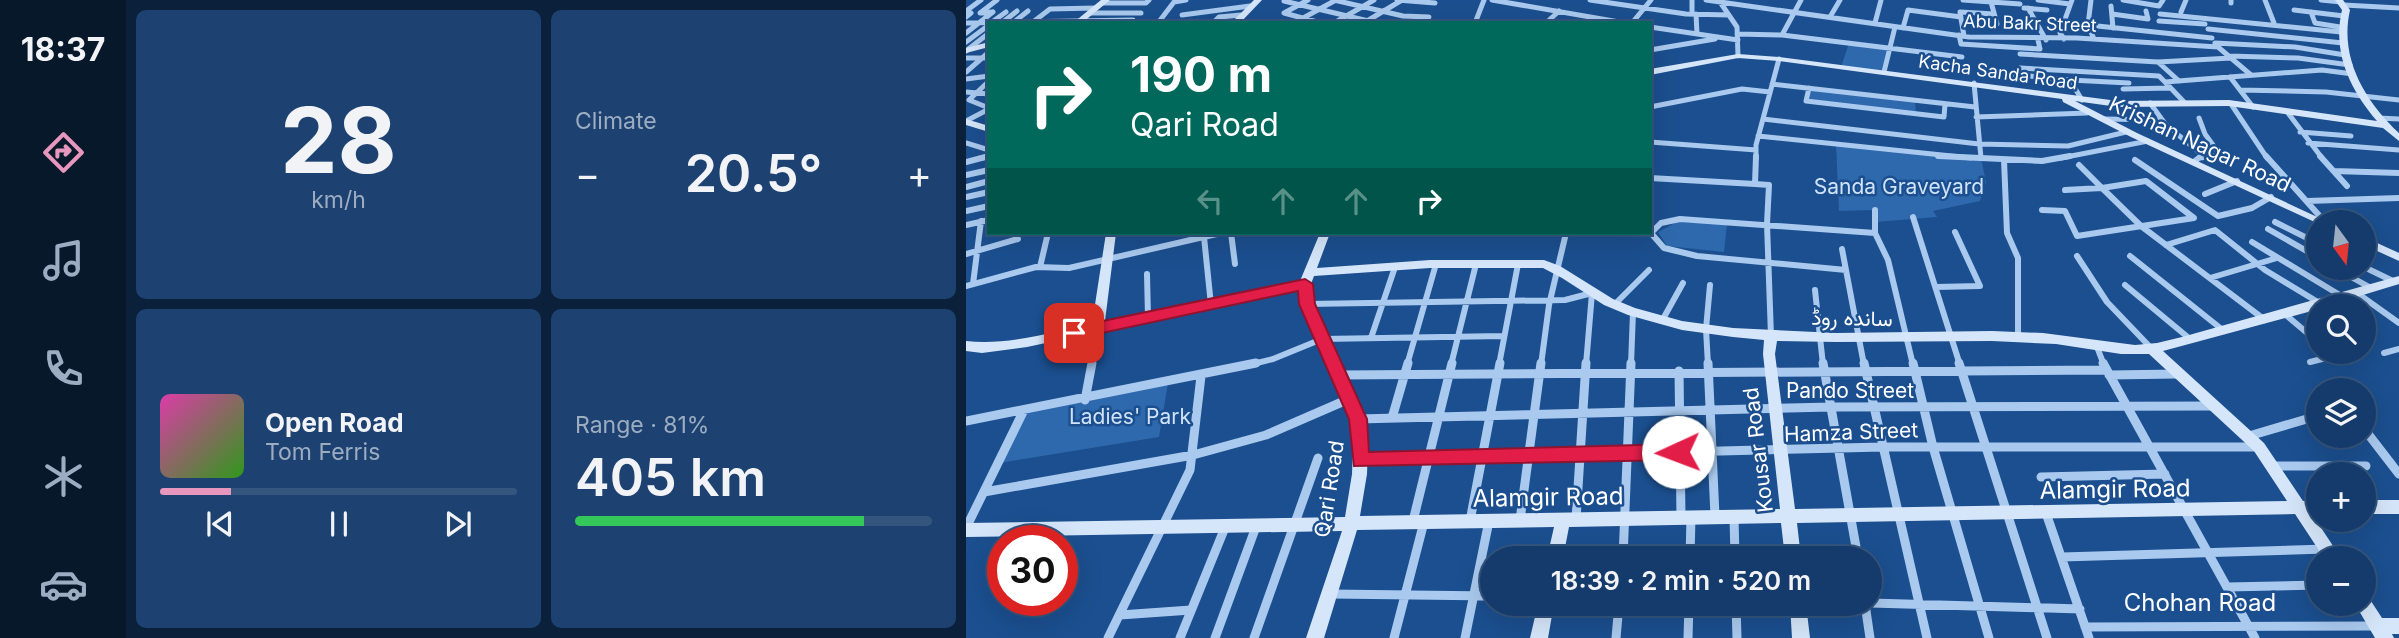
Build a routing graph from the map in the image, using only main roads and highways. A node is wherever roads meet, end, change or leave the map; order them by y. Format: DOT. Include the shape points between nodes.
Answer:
graph roads {
  1 [pos="1258,0"];
  2 [pos="2341,2"];
  3 [pos="1098,6"];
  4 [pos="1080,21"];
  5 [pos="1236,21"];
  6 [pos="987,46"];
  7 [pos="966,51"];
  8 [pos="1652,72"];
  9 [pos="2062,97"];
  10 [pos="2381,122"];
  11 [pos="967,123"];
  12 [pos="987,128"];
  13 [pos="2397,135"];
  14 [pos="2306,214"];
  15 [pos="1111,235"];
  16 [pos="1322,235"];
  17 [pos="2376,246"];
  18 [pos="2399,257"];
  19 [pos="1308,278"];
  20 [pos="2397,281"];
  21 [pos="1098,328"];
  22 [pos="1771,336"];
  23 [pos="966,346"];
  24 [pos="2152,349"];
  25 [pos="2299,507"];
  26 [pos="2306,507"];
  27 [pos="2376,507"];
  28 [pos="2399,507"];
  29 [pos="1789,514"];
  30 [pos="1569,519"];
  31 [pos="1350,523"];
  32 [pos="966,529"];
  33 [pos="1559,546"];
  34 [pos="1792,546"];
  35 [pos="2325,546"];
  36 [pos="1544,616"];
  37 [pos="1799,616"];
  38 [pos="2371,616"];
  39 [pos="2399,626"];
  40 [pos="2381,632"];
  41 [pos="1315,638"];
  42 [pos="1539,638"];
  43 [pos="1801,638"];
  1 -- 5 [label="main road"];
  2 -- 10 [label="main road" via="2345,55"];
  3 -- 4 [label="main road"];
  6 -- 7 [label="main road"];
  8 -- 9 [label="main road, Kacha Sanda Road" via="1738,56"];
  9 -- 10 [label="main road, Kacha Sanda Road" via="2231,104"];
  9 -- 14 [label="main road, Krishan Nagar Road" via="2126,132 2199,159"];
  10 -- 13 [label="main road"];
  11 -- 12 [label="main road"];
  15 -- 21 [label="main road"];
  16 -- 19 [label="main road, Qari Road"];
  17 -- 18 [label="main road"];
  19 -- 21 [label="main road, ساندہ روڈ" via="1211,305"];
  19 -- 22 [label="main road, ساندہ روڈ" via="1436,264 1544,264 1633,312"];
  19 -- 31 [label="main road, Qari Road" via="1307,304 1358,419 1360,460"];
  20 -- 24 [label="main road, ساندہ روڈ"];
  21 -- 23 [label="main road, ساندہ روڈ" via="1027,342"];
  22 -- 24 [label="main road, ساندہ روڈ" via="2045,338 2126,351"];
  22 -- 29 [label="main road, Kousar Road" via="1771,371"];
  24 -- 25 [label="main road" via="2254,442"];
  25 -- 26 [label="main road, Alamgir Road"];
  25 -- 29 [label="main road, Alamgir Road"];
  25 -- 35 [label="main road"];
  27 -- 28 [label="main road"];
  29 -- 30 [label="main road, Alamgir Road"];
  29 -- 34 [label="main road, Kousar Road"];
  30 -- 31 [label="main road, Alamgir Road"];
  30 -- 33 [label="main road"];
  31 -- 32 [label="main road, Alamgir Road"];
  31 -- 41 [label="main road, Qari Road"];
  36 -- 42 [label="main road"];
  37 -- 43 [label="main road"];
  38 -- 40 [label="main road"];
  39 -- 40 [label="main road, Chohan Road"];
}
